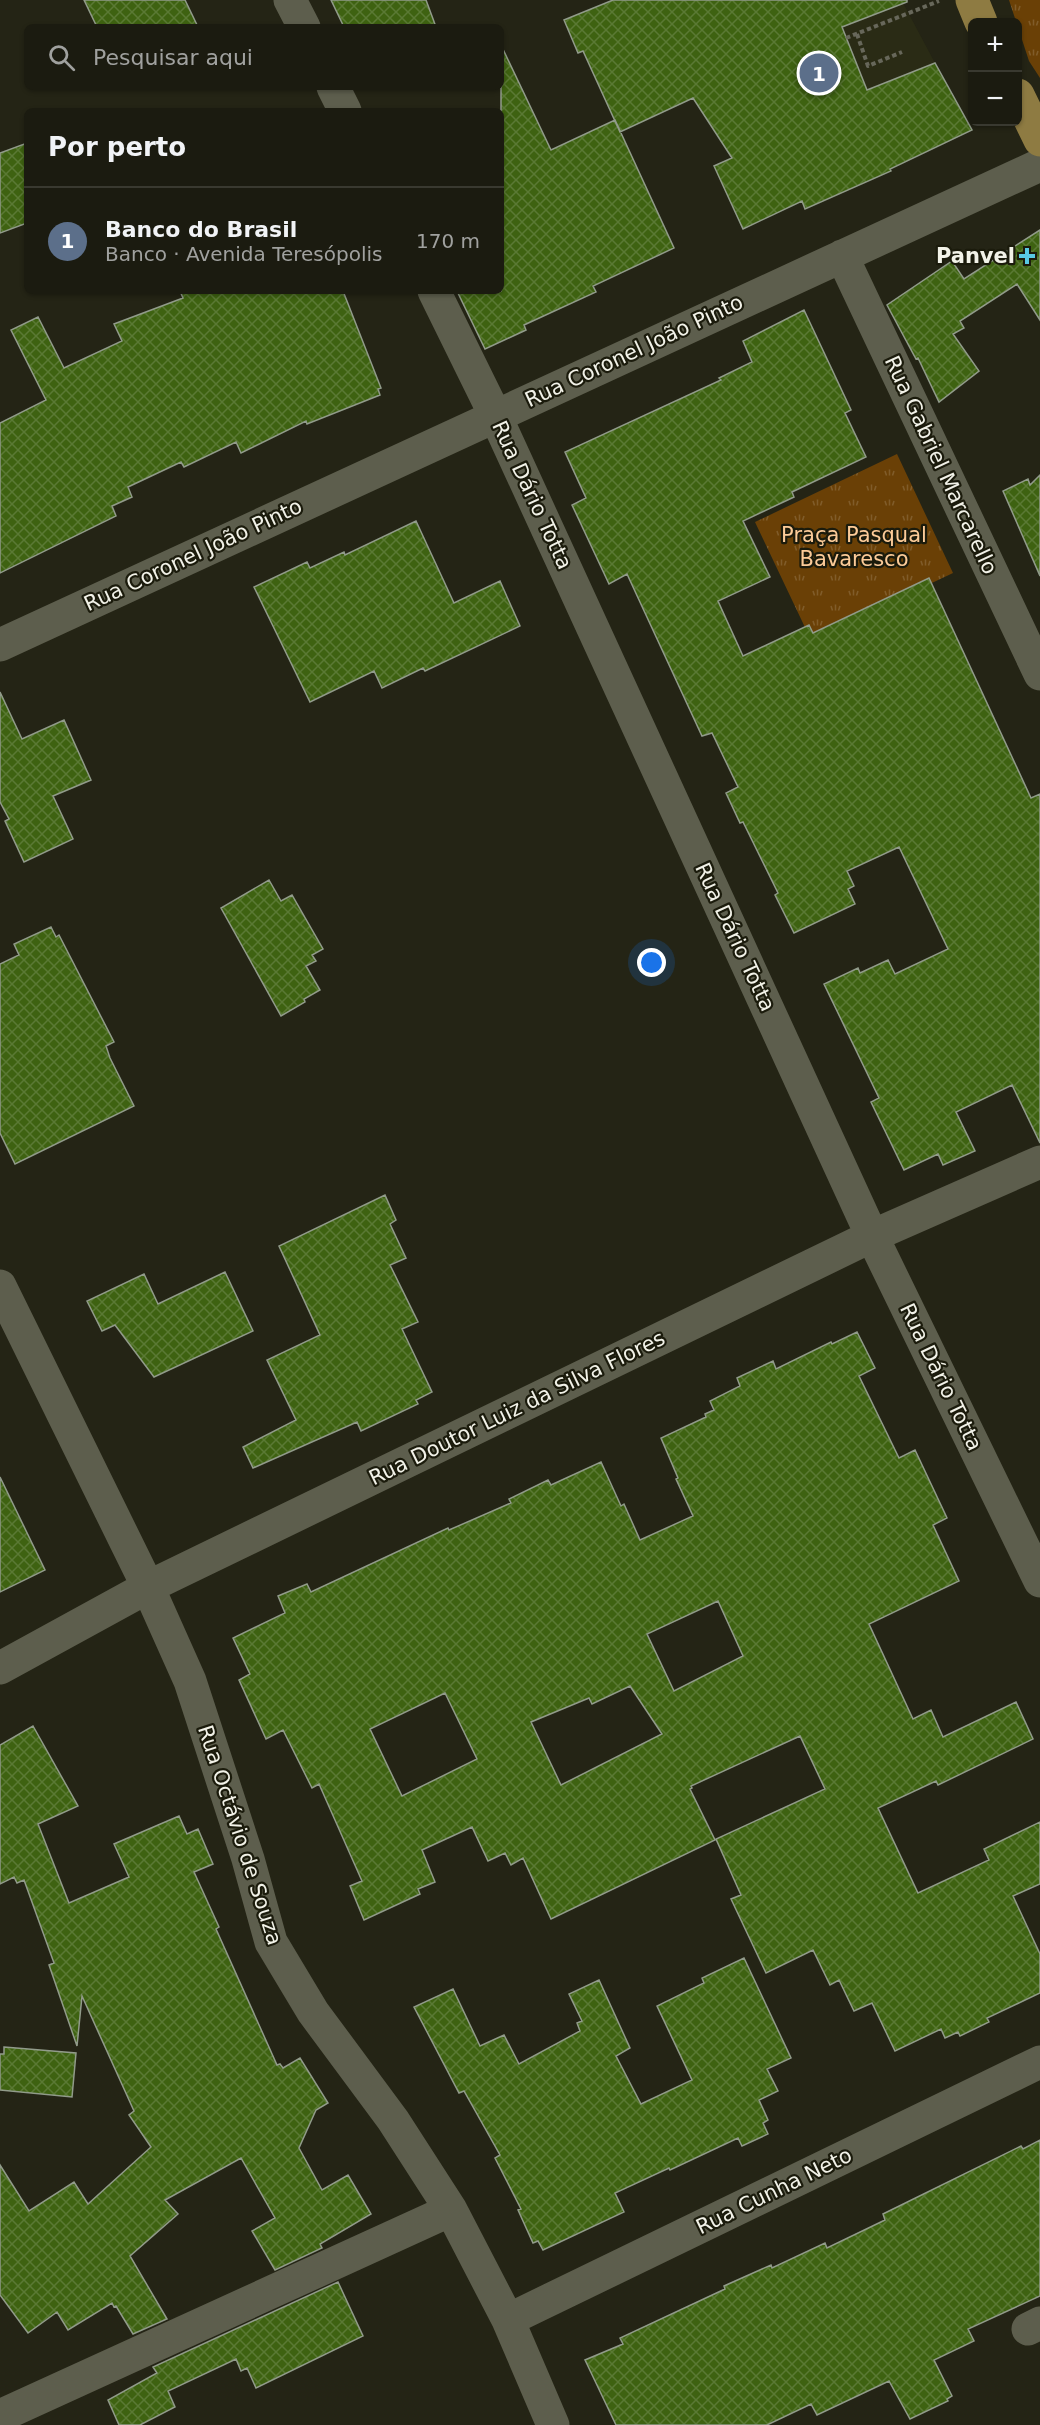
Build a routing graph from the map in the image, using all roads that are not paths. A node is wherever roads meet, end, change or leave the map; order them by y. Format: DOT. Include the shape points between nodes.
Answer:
graph roads {
  1 [pos="290,0"];
  2 [pos="972,0"];
  3 [pos="979,18"];
  4 [pos="302,24"];
  5 [pos="334,90"];
  6 [pos="1022,105"];
  7 [pos="344,108"];
  8 [pos="1040,140"];
  9 [pos="1040,165"];
  10 [pos="842,256"];
  11 [pos="435,294"];
  12 [pos="495,415"];
  13 [pos="0,645"];
  14 [pos="1040,674"];
  15 [pos="1040,1162"];
  16 [pos="872,1236"];
  17 [pos="0,1286"];
  18 [pos="1040,1581"];
  19 [pos="148,1587"];
  20 [pos="0,1668"];
  21 [pos="1040,2062"];
  22 [pos="451,2210"];
  23 [pos="508,2320"];
  24 [pos="0,2416"];
  25 [pos="554,2425"];
  1 -- 4 [label="street"];
  2 -- 3 [label="main road"];
  5 -- 7 [label="street"];
  6 -- 8 [label="main road"];
  9 -- 10 [label="street, Rua Coronel João Pinto"];
  10 -- 12 [label="street, Rua Coronel João Pinto"];
  10 -- 14 [label="street, Rua Gabriel Marcarello"];
  11 -- 12 [label="street, Rua Dário Totta"];
  12 -- 13 [label="street, Rua Coronel João Pinto"];
  12 -- 16 [label="street, Rua Dário Totta"];
  15 -- 16 [label="street, Rua Doutor Luiz da Silva Flores"];
  16 -- 18 [label="street, Rua Dário Totta"];
  16 -- 19 [label="street, Rua Doutor Luiz da Silva Flores"];
  17 -- 19 [label="street, Rua Octávio de Souza"];
  19 -- 20 [label="street, Rua Doutor Luiz da Silva Flores"];
  19 -- 22 [label="street, Rua Octávio de Souza" via="189,1681 271,1942 313,2012 393,2120"];
  21 -- 23 [label="street, Rua Cunha Neto"];
  22 -- 23 [label="street, Rua Octávio de Souza"];
  22 -- 24 [label="street"];
  23 -- 25 [label="street, Rua Octávio de Souza"];
}
